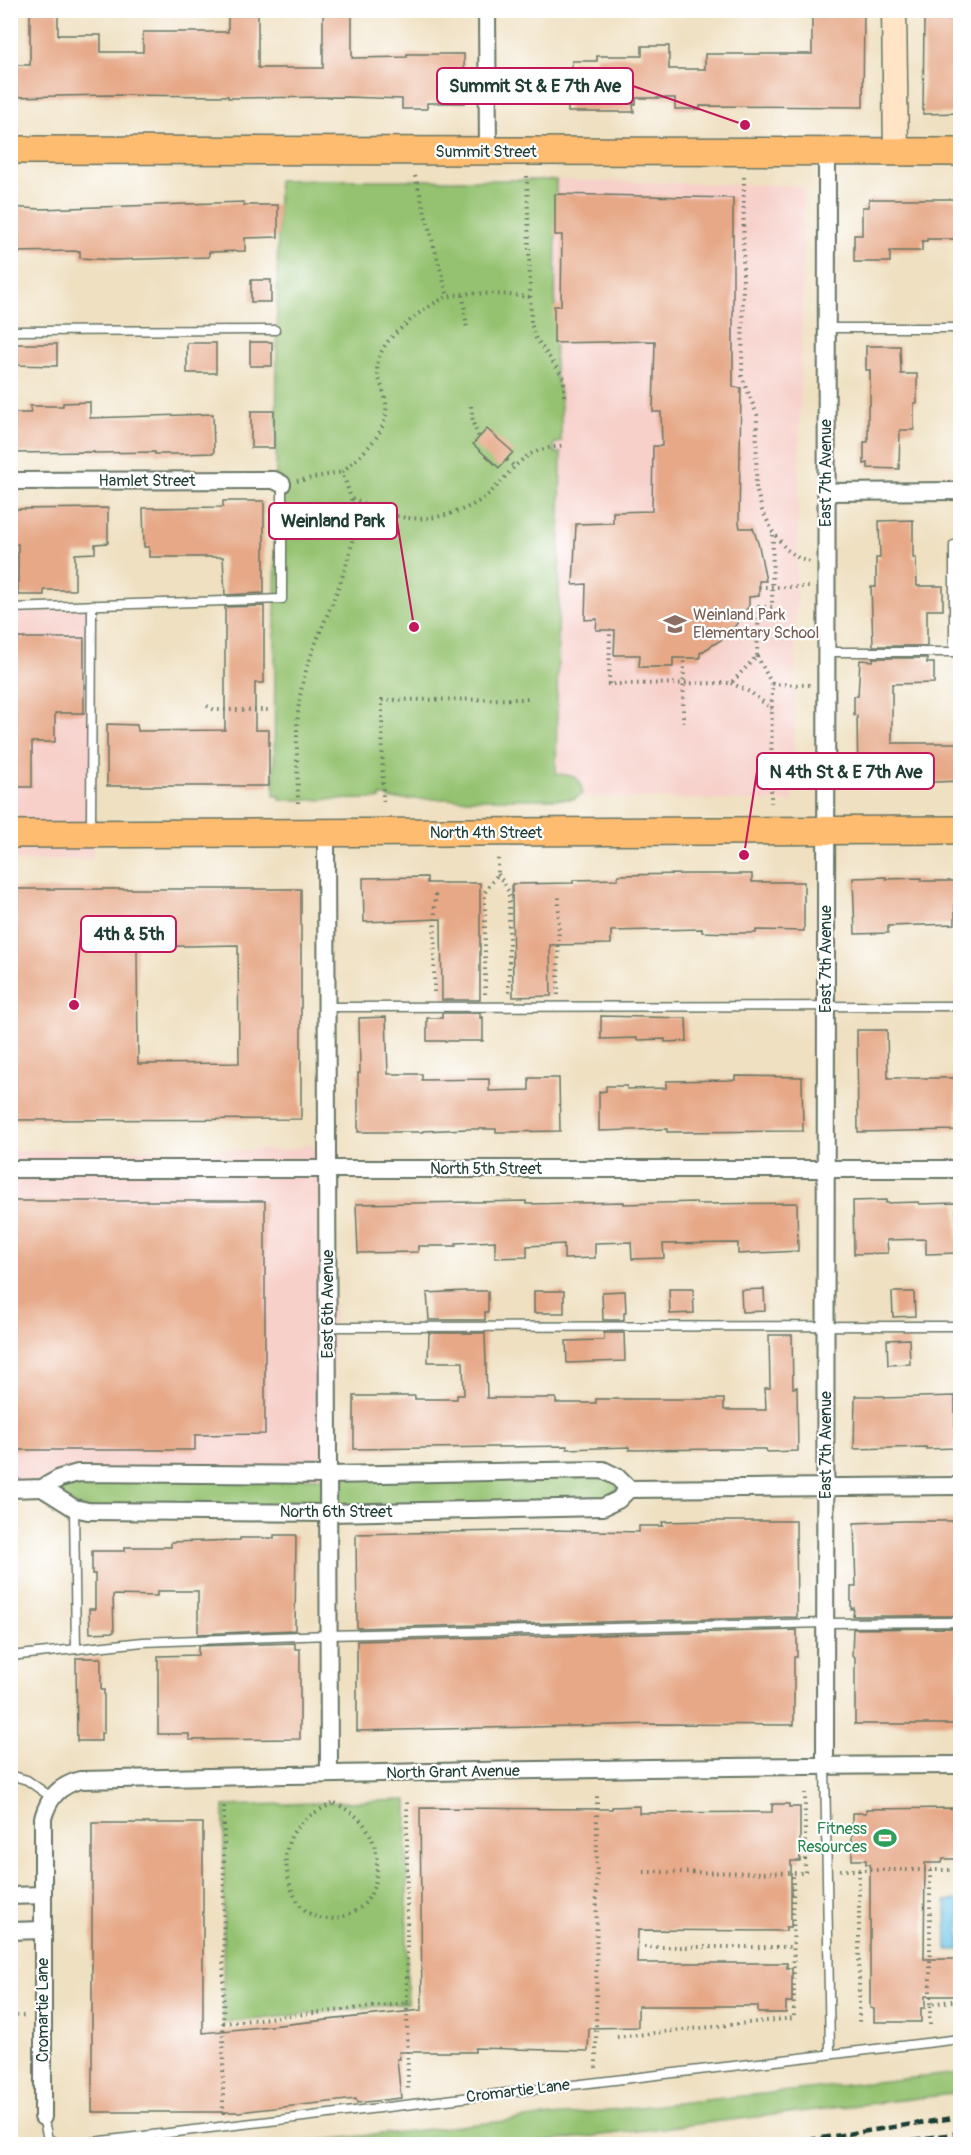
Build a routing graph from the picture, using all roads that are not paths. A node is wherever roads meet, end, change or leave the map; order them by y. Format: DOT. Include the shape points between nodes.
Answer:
graph roads {
  1 [pos="487,10"];
  2 [pos="894,10"];
  3 [pos="10,150"];
  4 [pos="488,152"];
  5 [pos="827,152"];
  6 [pos="896,152"];
  7 [pos="960,152"];
  8 [pos="826,328"];
  9 [pos="960,328"];
  10 [pos="275,330"];
  11 [pos="10,331"];
  12 [pos="10,481"];
  13 [pos="289,482"];
  14 [pos="960,491"];
  15 [pos="826,492"];
  16 [pos="954,545"];
  17 [pos="92,605"];
  18 [pos="10,608"];
  19 [pos="826,652"];
  20 [pos="957,652"];
  21 [pos="826,830"];
  22 [pos="960,830"];
  23 [pos="10,834"];
  24 [pos="91,834"];
  25 [pos="326,834"];
  26 [pos="826,1006"];
  27 [pos="960,1006"];
  28 [pos="327,1007"];
  29 [pos="10,1169"];
  30 [pos="327,1169"];
  31 [pos="826,1169"];
  32 [pos="960,1169"];
  33 [pos="826,1326"];
  34 [pos="960,1326"];
  35 [pos="328,1327"];
  36 [pos="328,1474"];
  37 [pos="825,1486"];
  38 [pos="960,1486"];
  39 [pos="10,1488"];
  40 [pos="42,1488"];
  41 [pos="629,1489"];
  42 [pos="74,1508"];
  43 [pos="329,1513"];
  44 [pos="825,1623"];
  45 [pos="960,1623"];
  46 [pos="329,1635"];
  47 [pos="76,1649"];
  48 [pos="10,1656"];
  49 [pos="825,1765"];
  50 [pos="960,1765"];
  51 [pos="329,1774"];
  52 [pos="10,1775"];
  53 [pos="51,1797"];
  54 [pos="43,1895"];
  55 [pos="10,1896"];
  56 [pos="43,1930"];
  57 [pos="10,1931"];
  58 [pos="960,2039"];
  59 [pos="830,2053"];
  60 [pos="44,2116"];
  61 [pos="69,2145"];
  62 [pos="76,2145"];
  1 -- 4 [label="street"];
  2 -- 6 [label="street"];
  3 -- 4 [label="main road, Summit Street"];
  4 -- 5 [label="main road, Summit Street"];
  5 -- 6 [label="main road, Summit Street"];
  5 -- 8 [label="street, East 7th Avenue"];
  6 -- 7 [label="main road, Summit Street"];
  8 -- 9 [label="lane"];
  8 -- 15 [label="street, East 7th Avenue"];
  10 -- 11 [label="lane"];
  12 -- 13 [label="street, Hamlet Street"];
  13 -- 17 [label="lane" via="282,599"];
  14 -- 15 [label="street"];
  15 -- 19 [label="street, East 7th Avenue"];
  16 -- 20 [label="lane"];
  17 -- 18 [label="lane"];
  17 -- 24 [label="lane"];
  19 -- 20 [label="lane"];
  19 -- 21 [label="street, East 7th Avenue"];
  21 -- 22 [label="main road, North 4th Street"];
  21 -- 25 [label="main road, North 4th Street"];
  21 -- 26 [label="street, East 7th Avenue"];
  23 -- 24 [label="main road, North 4th Street"];
  24 -- 25 [label="main road, North 4th Street"];
  25 -- 28 [label="street, East 6th Avenue"];
  26 -- 27 [label="lane"];
  26 -- 28 [label="lane"];
  26 -- 31 [label="street, East 7th Avenue"];
  28 -- 30 [label="street, East 6th Avenue"];
  29 -- 30 [label="street, North 5th Street"];
  30 -- 31 [label="street, North 5th Street"];
  30 -- 35 [label="street, East 6th Avenue"];
  31 -- 32 [label="street, North 5th Street"];
  31 -- 33 [label="street, East 7th Avenue"];
  33 -- 34 [label="lane"];
  33 -- 35 [label="lane"];
  33 -- 37 [label="street, East 7th Avenue"];
  35 -- 36 [label="street, East 6th Avenue"];
  36 -- 40 [label="street" via="78,1473"];
  36 -- 41 [label="street" via="603,1470"];
  36 -- 43 [label="street, East 6th Avenue"];
  37 -- 38 [label="street"];
  37 -- 41 [label="street"];
  37 -- 44 [label="street, East 7th Avenue"];
  39 -- 40 [label="street"];
  40 -- 42 [label="street, North 6th Street"];
  41 -- 43 [label="street, North 6th Street" via="603,1507"];
  42 -- 43 [label="street, North 6th Street"];
  42 -- 47 [label="lane"];
  43 -- 46 [label="street, East 6th Avenue"];
  44 -- 45 [label="lane"];
  44 -- 46 [label="lane"];
  44 -- 49 [label="street, East 7th Avenue"];
  46 -- 47 [label="lane" via="143,1642"];
  46 -- 51 [label="street, East 6th Avenue"];
  47 -- 48 [label="lane"];
  49 -- 50 [label="street, North Grant Avenue"];
  49 -- 51 [label="street, North Grant Avenue"];
  49 -- 59 [label="lane"];
  51 -- 53 [label="street, North Grant Avenue" via="80,1780 67,1784"];
  52 -- 53 [label="lane" via="27,1780"];
  53 -- 54 [label="street" via="43,1818"];
  54 -- 55 [label="street"];
  54 -- 56 [label="street"];
  56 -- 57 [label="street"];
  56 -- 60 [label="street, Cromartie Lane"];
  58 -- 59 [label="lane, Cromartie Lane"];
  59 -- 62 [label="lane, Cromartie Lane"];
  60 -- 61 [label="lane, Cromartie Lane" via="48,2139"];
}
